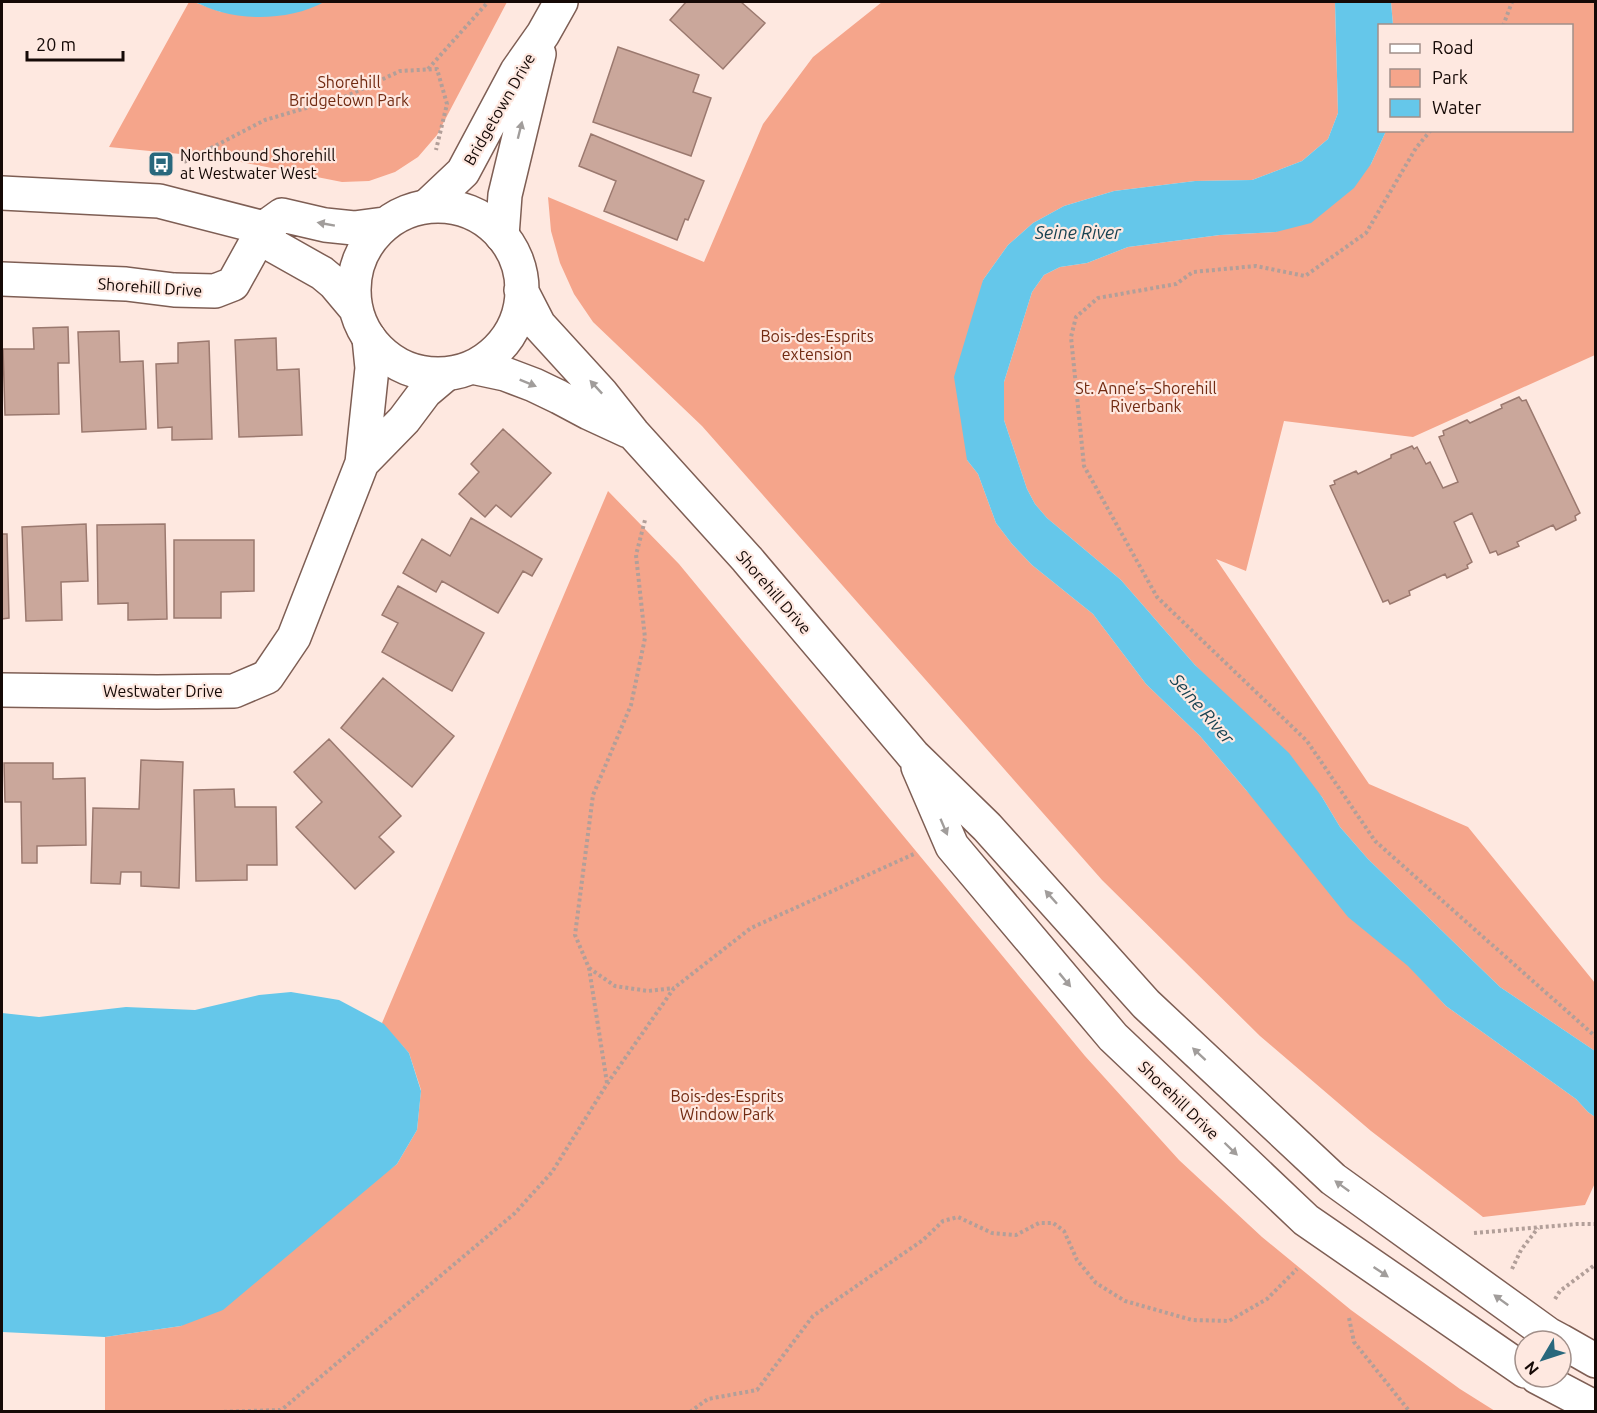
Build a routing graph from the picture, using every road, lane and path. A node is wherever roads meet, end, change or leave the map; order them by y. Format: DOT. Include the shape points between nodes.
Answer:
graph roads {
  1 [pos="488,2"];
  2 [pos="561,2"];
  3 [pos="1512,2"];
  4 [pos="1504,24"];
  5 [pos="543,34"];
  6 [pos="428,69"];
  7 [pos="1429,132"];
  8 [pos="435,154"];
  9 [pos="184,162"];
  10 [pos="2,194"];
  11 [pos="427,206"];
  12 [pos="384,224"];
  13 [pos="264,228"];
  14 [pos="502,236"];
  15 [pos="2,279"];
  16 [pos="521,290"];
  17 [pos="355,308"];
  18 [pos="369,338"];
  19 [pos="458,371"];
  20 [pos="633,433"];
  21 [pos="362,463"];
  22 [pos="645,520"];
  23 [pos="2,690"];
  24 [pos="913,754"];
  25 [pos="916,854"];
  26 [pos="588,968"];
  27 [pos="674,988"];
  28 [pos="1596,1037"];
  29 [pos="607,1084"];
  30 [pos="1596,1224"];
  31 [pos="1538,1227"];
  32 [pos="1474,1233"];
  33 [pos="1596,1264"];
  34 [pos="1297,1269"];
  35 [pos="1512,1279"];
  36 [pos="1555,1300"];
  37 [pos="1349,1318"];
  38 [pos="1543,1329"];
  39 [pos="1573,1348"];
  40 [pos="1596,1361"];
  41 [pos="1513,1363"];
  42 [pos="1560,1389"];
  43 [pos="1596,1408"];
  44 [pos="280,1411"];
  45 [pos="218,1412"];
  46 [pos="690,1412"];
  47 [pos="1410,1412"];
  1 -- 6 [label="path"];
  2 -- 5 [label="street, Bridgetown Drive"];
  3 -- 4 [label="path"];
  5 -- 11 [label="street, Bridgetown Drive" via="517,71 463,172"];
  14 -- 5 [label="street, Bridgetown Drive, one-way" via="505,195"];
  6 -- 8 [label="path" via="437,69 447,104"];
  6 -- 9 [label="path" via="400,70 347,96 265,120"];
  7 -- 28 [label="path" via="1366,233 1305,276 1256,266 1193,272 1176,284 1098,298 1077,316 1071,337 1084,466 1157,597 1306,741 1375,841"];
  10 -- 13 [label="street" via="159,201"];
  11 -- 12 [label="street"];
  11 -- 14 [label="street" via="453,207 478,216"];
  12 -- 13 [label="street, one-way" via="354,228 282,215"];
  12 -- 17 [label="street" via="360,257 354,282"];
  13 -- 15 [label="street, Shorehill Drive" via="233,284 215,291"];
  13 -- 17 [label="street" via="274,246 322,273"];
  14 -- 16 [label="street" via="520,270"];
  16 -- 19 [label="street" via="522,300 508,338 482,362"];
  20 -- 16 [label="street, Shorehill Drive, one-way" via="539,325"];
  17 -- 18 [label="street"];
  18 -- 19 [label="street" via="378,351 416,372"];
  18 -- 21 [label="street, Westwater Drive" via="372,368"];
  19 -- 20 [label="street, Shorehill Drive, one-way" via="505,374"];
  19 -- 21 [label="street, Westwater Drive" via="425,392"];
  20 -- 24 [label="street, Shorehill Drive" via="747,559"];
  21 -- 23 [label="street, Westwater Drive" via="294,637 267,677 234,691"];
  22 -- 26 [label="path" via="636,555 645,638 631,705 591,807 575,935"];
  38 -- 24 [label="street, Shorehill Drive, one-way" via="1333,1179 1146,1004 987,826"];
  24 -- 41 [label="street, Shorehill Drive, one-way" via="952,846 1113,1037 1306,1221"];
  25 -- 27 [label="path" via="751,928"];
  26 -- 27 [label="path" via="615,986 648,992"];
  26 -- 29 [label="path"];
  27 -- 29 [label="path"];
  29 -- 44 [label="path" via="552,1172 515,1213"];
  30 -- 31 [label="path"];
  31 -- 32 [label="path"];
  31 -- 35 [label="path" via="1512,1267"];
  33 -- 36 [label="path" via="1560,1291"];
  34 -- 46 [label="path" via="1267,1299 1229,1321 1192,1320 1125,1301 1096,1283 1077,1260 1064,1232 1053,1223 1039,1223 1016,1235 992,1233 958,1217 943,1221 923,1240 813,1316 757,1390 708,1399"];
  37 -- 47 [label="path" via="1354,1342"];
  39 -- 40 [label="street, Shorehill Drive"];
  42 -- 43 [label="street"];
  44 -- 45 [label="path"];
}
